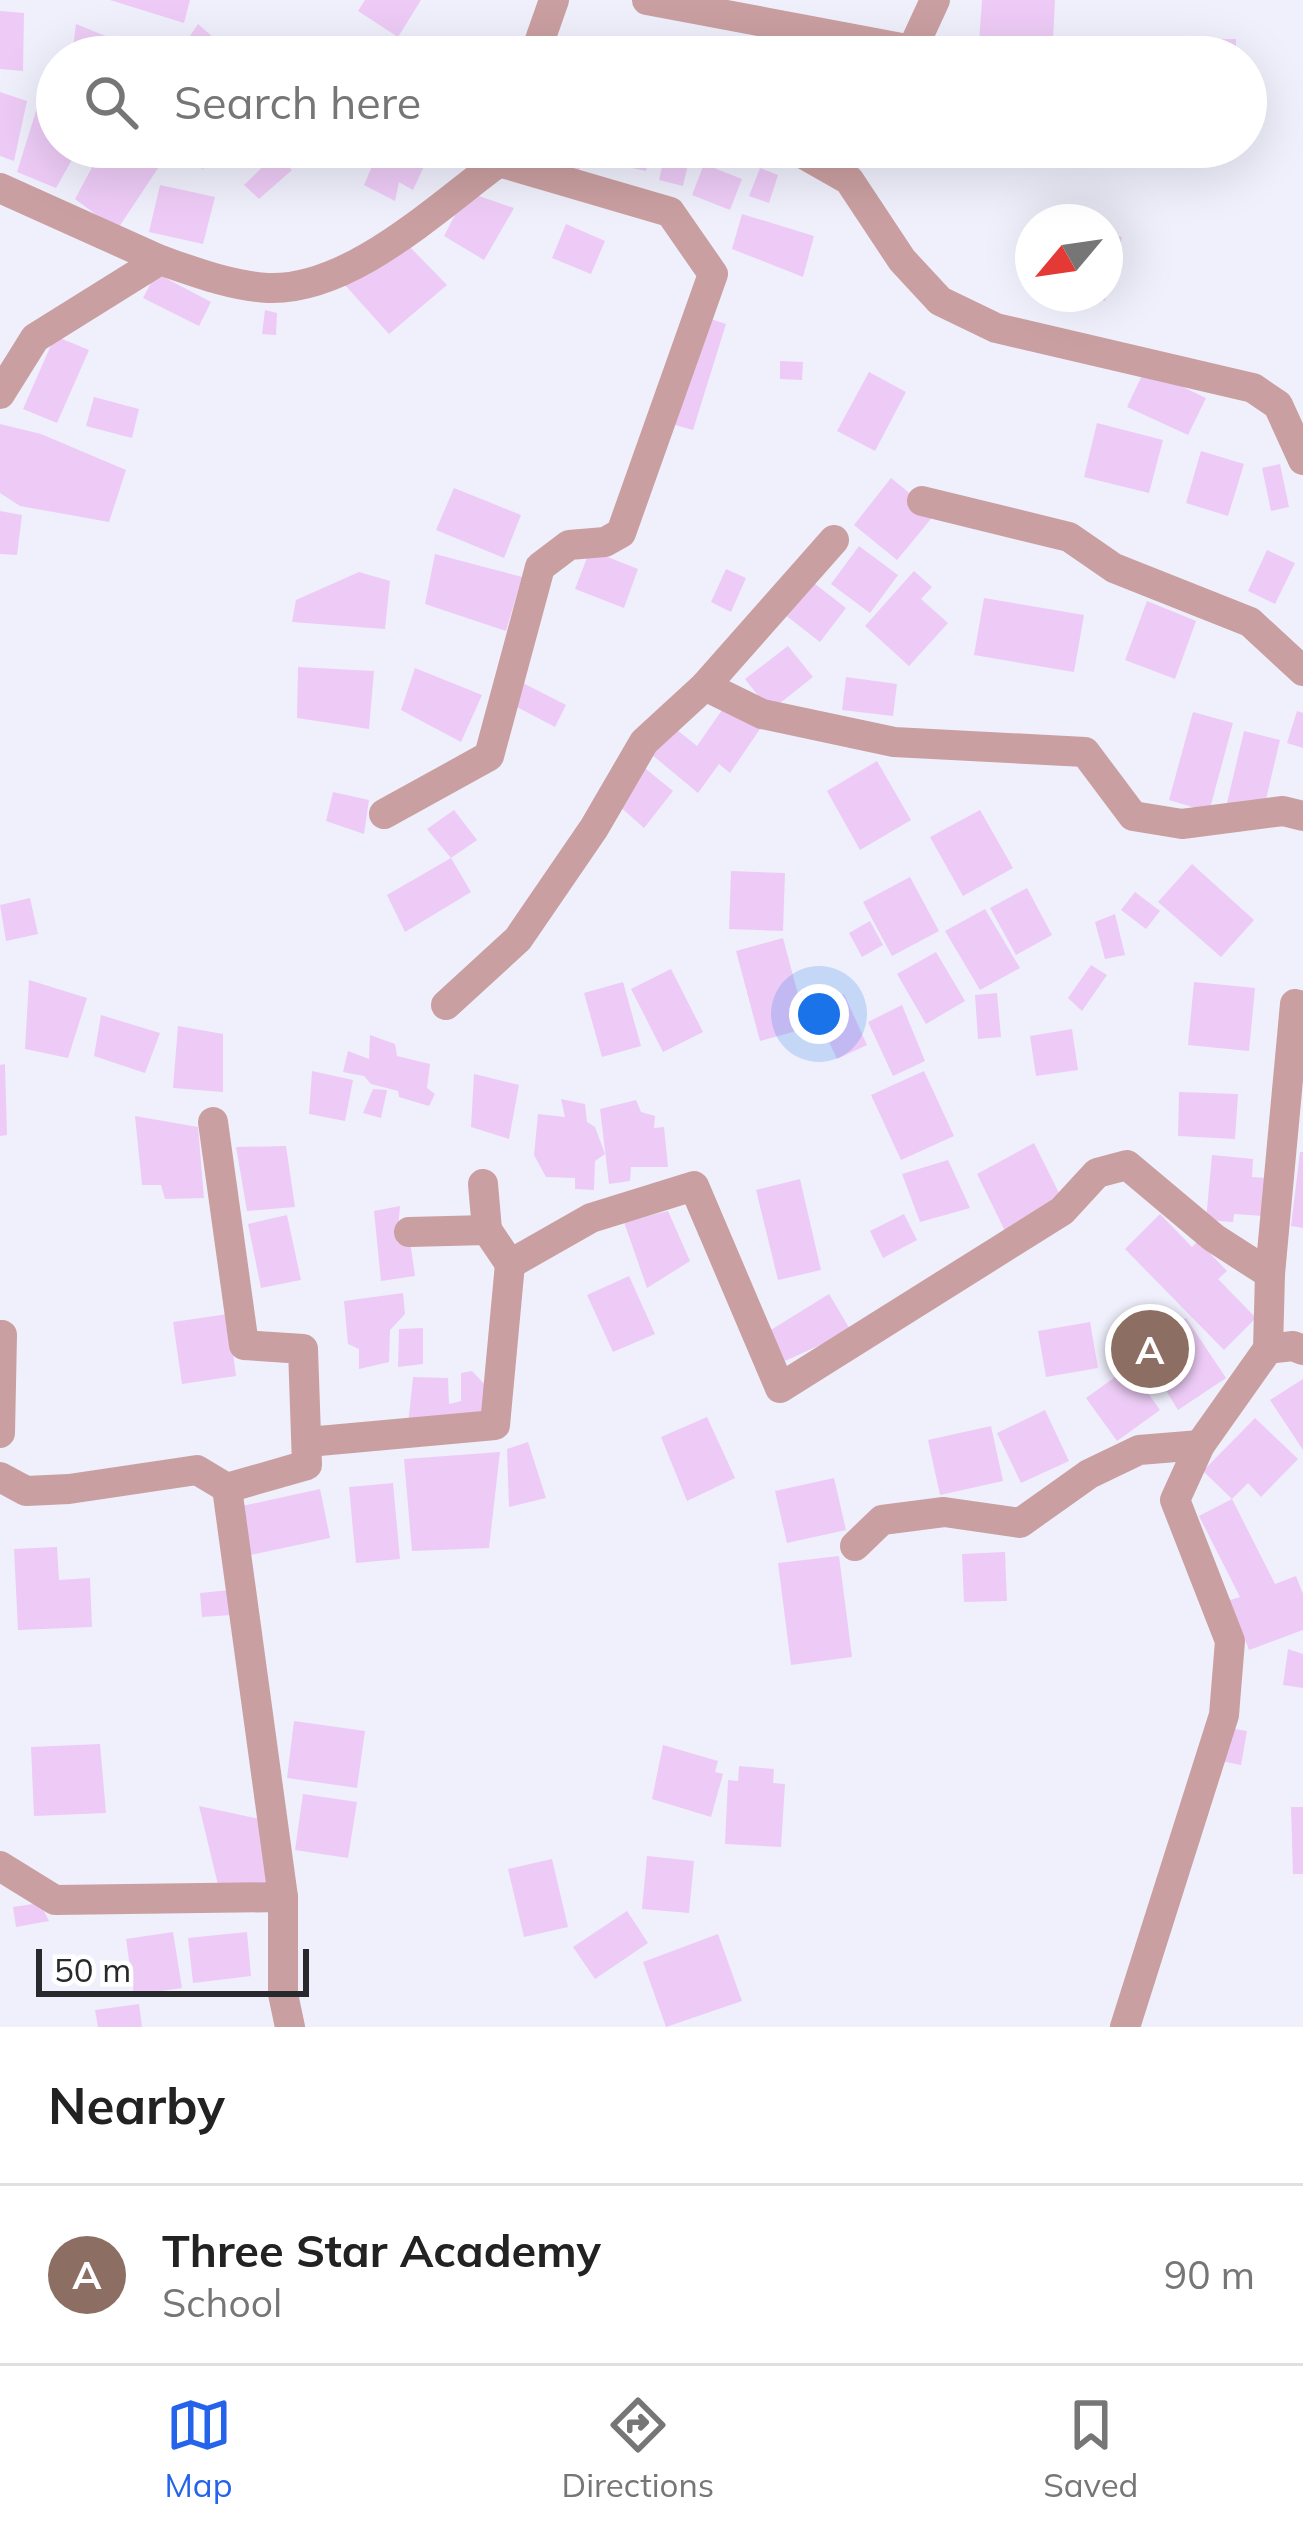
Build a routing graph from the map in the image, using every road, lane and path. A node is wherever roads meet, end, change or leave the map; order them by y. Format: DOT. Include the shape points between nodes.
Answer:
graph roads {
  1 [pos="554,0"];
  2 [pos="647,0"];
  3 [pos="934,0"];
  4 [pos="541,36"];
  5 [pos="838,36"];
  6 [pos="918,36"];
  7 [pos="483,168"];
  8 [pos="543,168"];
  9 [pos="829,168"];
  10 [pos="0,188"];
  11 [pos="160,260"];
  12 [pos="0,394"];
  13 [pos="1303,460"];
  14 [pos="922,501"];
  15 [pos="834,540"];
  16 [pos="1303,671"];
  17 [pos="705,686"];
  18 [pos="384,814"];
  19 [pos="1303,816"];
  20 [pos="1300,998"];
  21 [pos="446,1005"];
  22 [pos="214,1122"];
  23 [pos="483,1184"];
  24 [pos="487,1230"];
  25 [pos="409,1232"];
  26 [pos="510,1264"];
  27 [pos="1270,1274"];
  28 [pos="2,1335"];
  29 [pos="1268,1349"];
  30 [pos="1303,1350"];
  31 [pos="0,1433"];
  32 [pos="308,1442"];
  33 [pos="1200,1445"];
  34 [pos="0,1478"];
  35 [pos="227,1488"];
  36 [pos="855,1546"];
  37 [pos="0,1866"];
  38 [pos="283,1897"];
  39 [pos="290,2027"];
  40 [pos="1126,2027"];
  1 -- 4 [label="street"];
  2 -- 5 [label="street"];
  3 -- 6 [label="street"];
  7 -- 11 [label="street" via="352,267 303,286 231,283"];
  8 -- 18 [label="street" via="670,212 713,274 621,533 569,545 540,567 489,756"];
  9 -- 13 [label="street" via="849,179 940,301 996,328 1253,388 1278,405"];
  10 -- 11 [label="street"];
  11 -- 12 [label="street" via="34,338"];
  14 -- 16 [label="street" via="1069,537 1114,568 1250,622"];
  15 -- 17 [label="street"];
  17 -- 19 [label="street" via="762,714 894,742 1084,752 1133,816 1181,824 1282,811"];
  17 -- 21 [label="street" via="644,742 518,939"];
  20 -- 27 [label="street"];
  22 -- 32 [label="street" via="244,1345 303,1349"];
  23 -- 24 [label="street"];
  24 -- 25 [label="street"];
  24 -- 26 [label="street"];
  26 -- 27 [label="street" via="591,1218 694,1186 780,1388 1062,1211 1097,1173 1127,1165"];
  26 -- 32 [label="street" via="495,1425"];
  27 -- 29 [label="street"];
  28 -- 31 [label="street"];
  29 -- 30 [label="street"];
  29 -- 33 [label="street"];
  32 -- 35 [label="street" via="307,1465"];
  33 -- 36 [label="street" via="1138,1450 1020,1523 944,1512 882,1520"];
  33 -- 40 [label="street" via="1175,1500 1230,1641 1224,1715"];
  34 -- 35 [label="street" via="26,1491 197,1470"];
  35 -- 38 [label="street"];
  37 -- 38 [label="street" via="55,1900"];
  38 -- 39 [label="street"];
}
